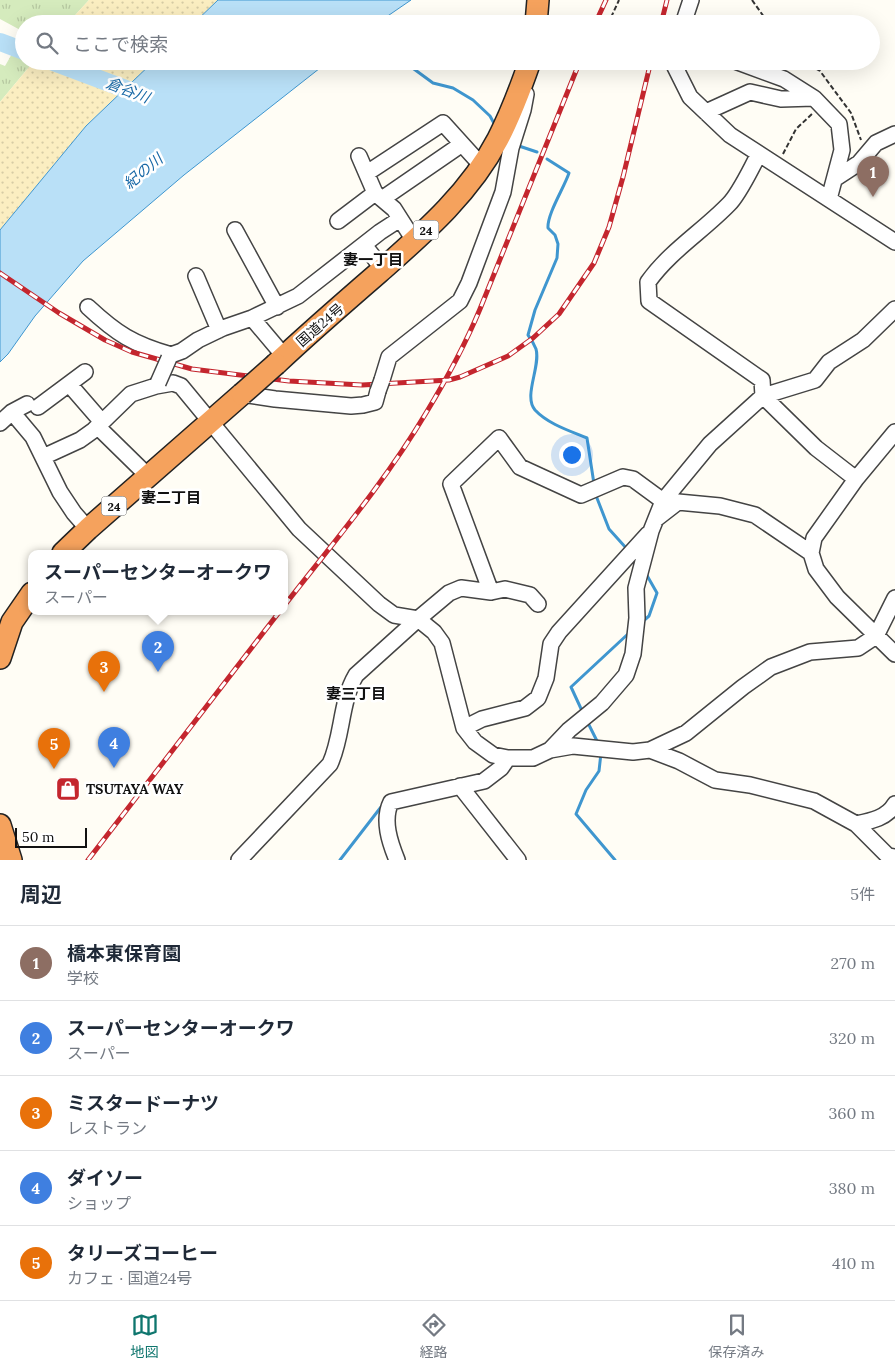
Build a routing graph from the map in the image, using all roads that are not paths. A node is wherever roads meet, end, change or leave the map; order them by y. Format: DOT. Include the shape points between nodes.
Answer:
graph roads {
  1 [pos="538,0"];
  2 [pos="691,0"];
  3 [pos="537,15"];
  4 [pos="686,15"];
  5 [pos="526,70"];
  6 [pos="528,70"];
  7 [pos="676,70"];
  8 [pos="759,70"];
  9 [pos="818,101"];
  10 [pos="706,112"];
  11 [pos="895,134"];
  12 [pos="462,144"];
  13 [pos="359,156"];
  14 [pos="762,156"];
  15 [pos="482,165"];
  16 [pos="367,174"];
  17 [pos="836,178"];
  18 [pos="379,196"];
  19 [pos="829,199"];
  20 [pos="400,219"];
  21 [pos="338,221"];
  22 [pos="235,230"];
  23 [pos="415,242"];
  24 [pos="895,242"];
  25 [pos="364,245"];
  26 [pos="383,268"];
  27 [pos="196,276"];
  28 [pos="88,307"];
  29 [pos="277,307"];
  30 [pos="895,309"];
  31 [pos="252,318"];
  32 [pos="220,330"];
  33 [pos="170,357"];
  34 [pos="280,360"];
  35 [pos="85,372"];
  36 [pos="69,384"];
  37 [pos="157,384"];
  38 [pos="242,394"];
  39 [pos="763,396"];
  40 [pos="12,412"];
  41 [pos="210,421"];
  42 [pos="0,423"];
  43 [pos="100,424"];
  44 [pos="895,432"];
  45 [pos="42,457"];
  46 [pos="148,476"];
  47 [pos="856,479"];
  48 [pos="663,501"];
  49 [pos="653,525"];
  50 [pos="88,529"];
  51 [pos="66,550"];
  52 [pos="811,553"];
  53 [pos="492,592"];
  54 [pos="28,598"];
  55 [pos="895,598"];
  56 [pos="538,604"];
  57 [pos="418,619"];
  58 [pos="6,626"];
  59 [pos="876,636"];
  60 [pos="895,654"];
  61 [pos="0,658"];
  62 [pos="464,728"];
  63 [pos="550,750"];
  64 [pos="650,750"];
  65 [pos="508,758"];
  66 [pos="460,786"];
  67 [pos="895,804"];
  68 [pos="856,824"];
  69 [pos="0,825"];
  70 [pos="895,857"];
  71 [pos="11,860"];
  72 [pos="239,860"];
  73 [pos="397,860"];
  74 [pos="518,860"];
  1 -- 3 [label="highway"];
  2 -- 4 [label="street"];
  5 -- 15 [label="highway, 国道24号 / 24" via="498,139"];
  6 -- 38 [label="street" via="523,110 511,148 503,192 469,283 460,301 389,358 375,402 351,406"];
  7 -- 10 [label="street" via="690,97"];
  8 -- 9 [label="street" via="784,79"];
  9 -- 10 [label="street" via="781,99 750,92"];
  9 -- 17 [label="street" via="839,124 842,150"];
  10 -- 14 [label="street" via="730,135"];
  11 -- 17 [label="street" via="876,143 859,163"];
  12 -- 15 [label="street"];
  12 -- 16 [label="street" via="442,123"];
  12 -- 18 [label="street"];
  13 -- 16 [label="street"];
  14 -- 19 [label="street"];
  14 -- 39 [label="street" via="730,203 678,248 648,282 650,301 762,380"];
  15 -- 23 [label="highway, 国道24号 / 24" via="449,208"];
  16 -- 18 [label="street"];
  17 -- 19 [label="street"];
  18 -- 20 [label="street"];
  18 -- 21 [label="street"];
  19 -- 24 [label="street"];
  20 -- 23 [label="street"];
  20 -- 25 [label="street"];
  22 -- 29 [label="street"];
  23 -- 26 [label="highway, 国道24号 / 24"];
  25 -- 26 [label="street"];
  25 -- 29 [label="street" via="298,296"];
  26 -- 34 [label="highway, 国道24号 / 24"];
  27 -- 32 [label="street"];
  28 -- 33 [label="street" via="125,338"];
  29 -- 31 [label="street"];
  30 -- 39 [label="street" via="864,340 829,362 815,380"];
  31 -- 32 [label="street"];
  31 -- 34 [label="street"];
  32 -- 33 [label="street"];
  33 -- 37 [label="street, bridge"];
  34 -- 38 [label="highway, 国道24号 / 24, bridge"];
  35 -- 36 [label="street"];
  36 -- 40 [label="street" via="33,406"];
  36 -- 43 [label="street"];
  37 -- 41 [label="street" via="181,386"];
  37 -- 43 [label="street" via="131,394"];
  38 -- 41 [label="highway, 国道24号 / 24"];
  39 -- 47 [label="street" via="816,448"];
  39 -- 48 [label="street" via="710,444"];
  40 -- 42 [label="street"];
  40 -- 45 [label="street" via="33,437"];
  41 -- 46 [label="highway, 国道24号 / 24"];
  41 -- 57 [label="street" via="299,529 379,604 394,615"];
  43 -- 45 [label="street" via="80,440"];
  43 -- 46 [label="street"];
  44 -- 47 [label="street"];
  45 -- 50 [label="street" via="60,492"];
  46 -- 50 [label="highway, 国道24号 / 24"];
  47 -- 52 [label="street" via="814,538"];
  48 -- 49 [label="street"];
  48 -- 53 [label="street" via="633,479 623,477 581,495 520,467 499,438 451,484"];
  49 -- 52 [label="street" via="678,502 720,506 755,515"];
  49 -- 62 [label="street" via="551,644 546,678 538,698 525,708 482,719"];
  49 -- 63 [label="street" via="636,588 633,654 626,675 602,703"];
  50 -- 51 [label="highway, 国道24号 / 24"];
  52 -- 59 [label="street" via="816,569 837,597"];
  53 -- 56 [label="street" via="505,588 530,595"];
  53 -- 57 [label="street" via="461,588"];
  54 -- 58 [label="highway"];
  55 -- 59 [label="street"];
  57 -- 62 [label="street" via="442,643"];
  57 -- 72 [label="street" via="356,675 350,685 336,752 330,764"];
  58 -- 61 [label="highway"];
  59 -- 60 [label="street"];
  59 -- 64 [label="street" via="858,648 810,652 772,667 686,734"];
  62 -- 65 [label="street" via="475,742 493,755"];
  63 -- 64 [label="street" via="573,746 633,752"];
  63 -- 65 [label="street" via="533,758"];
  64 -- 68 [label="street" via="715,780 814,801"];
  65 -- 66 [label="street" via="501,768 484,780"];
  66 -- 73 [label="street" via="390,802 386,811 391,846"];
  66 -- 74 [label="street"];
  67 -- 68 [label="street" via="879,819"];
  68 -- 70 [label="street" via="888,856"];
  69 -- 71 [label="highway"];
}
